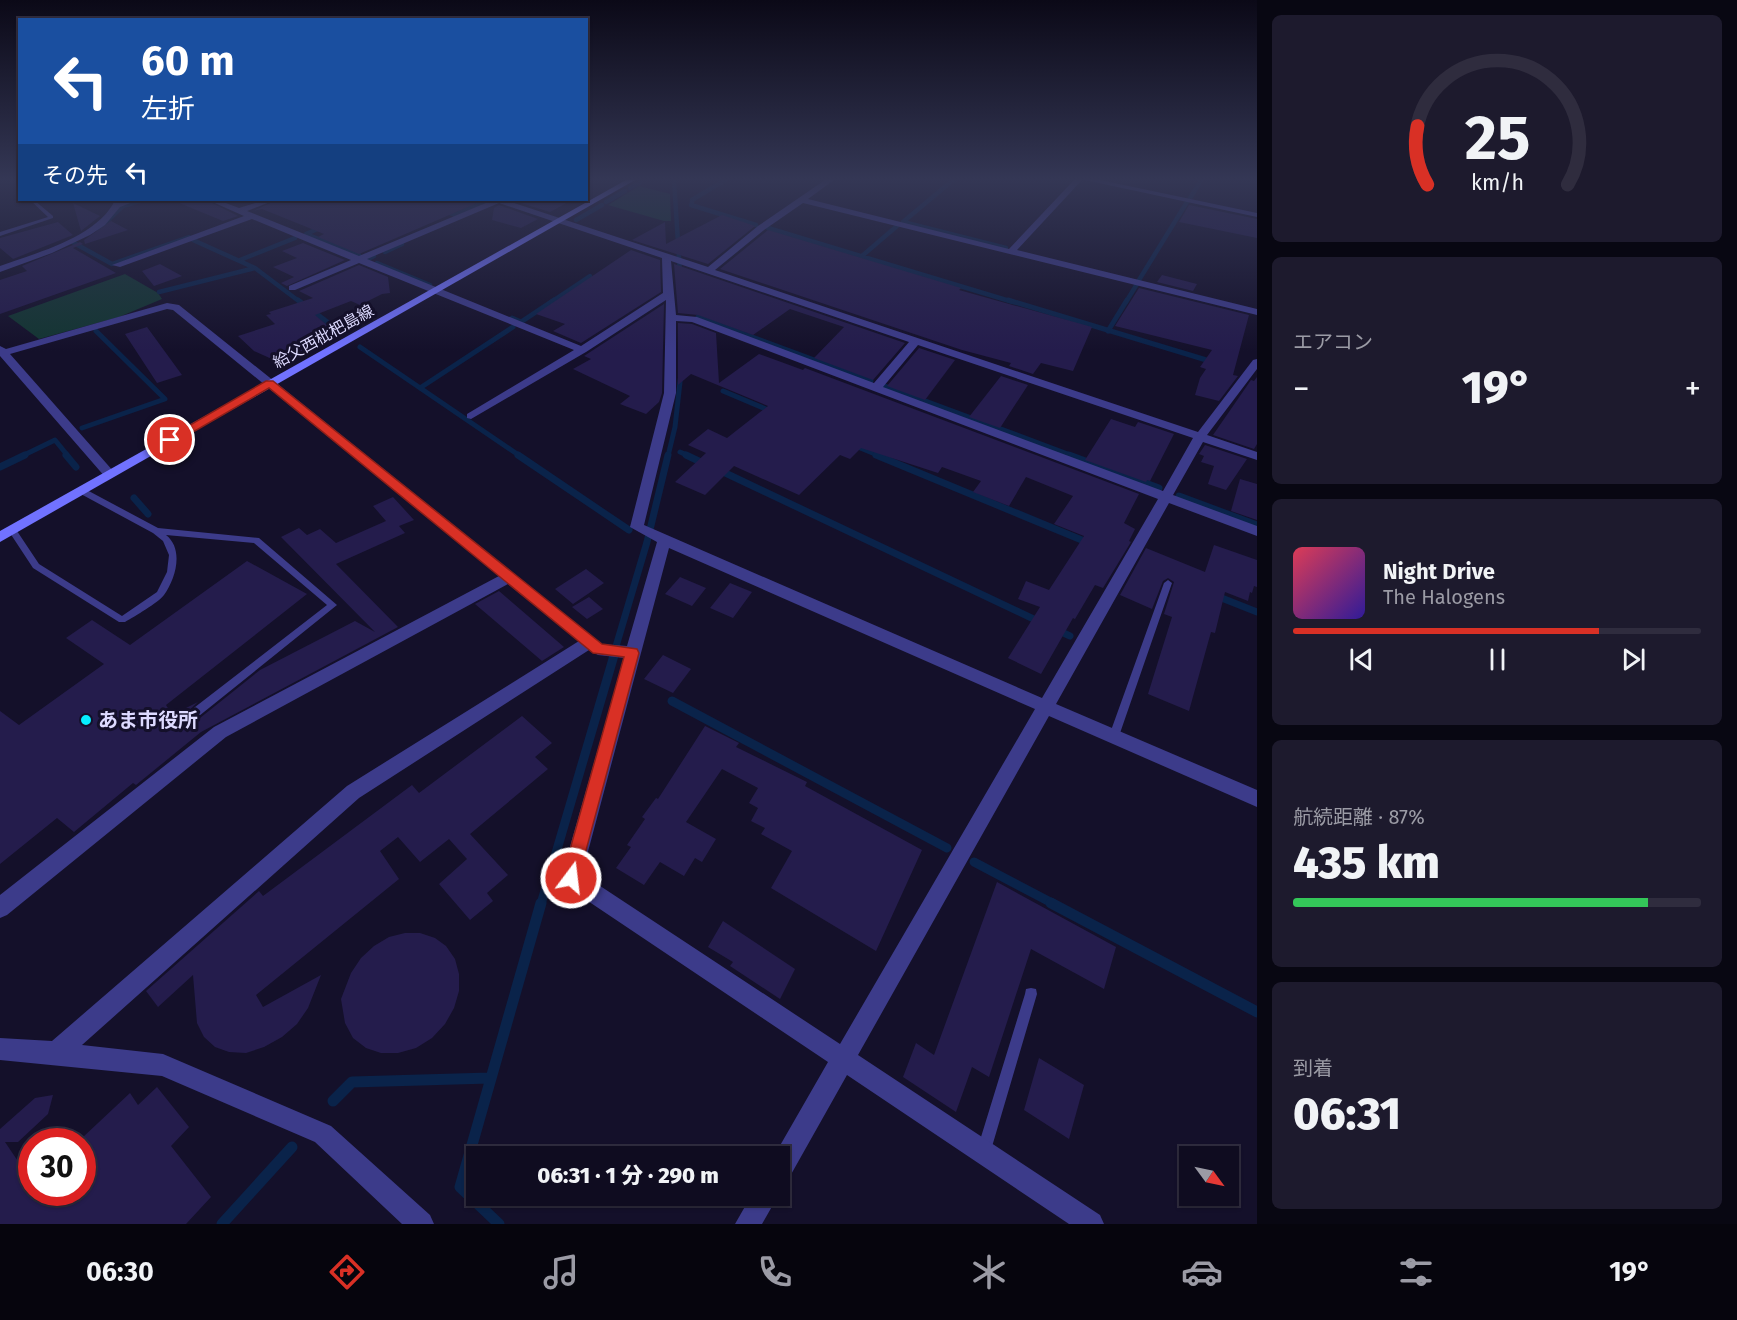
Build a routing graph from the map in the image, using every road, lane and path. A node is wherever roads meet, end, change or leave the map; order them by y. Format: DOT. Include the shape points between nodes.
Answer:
graph roads {
  1 [pos="79,237"];
  2 [pos="194,237"];
  3 [pos="302,237"];
  4 [pos="411,237"];
  5 [pos="529,237"];
  6 [pos="609,237"];
  7 [pos="750,237"];
  8 [pos="955,237"];
  9 [pos="1025,237"];
  10 [pos="1012,251"];
  11 [pos="668,256"];
  12 [pos="357,260"];
  13 [pos="117,265"];
  14 [pos="0,269"];
  15 [pos="710,270"];
  16 [pos="292,288"];
  17 [pos="433,291"];
  18 [pos="668,294"];
  19 [pos="1257,312"];
  20 [pos="673,318"];
  21 [pos="916,340"];
  22 [pos="582,350"];
  23 [pos="2,351"];
  24 [pos="1257,362"];
  25 [pos="270,383"];
  26 [pos="876,388"];
  27 [pos="471,416"];
  28 [pos="1200,436"];
  29 [pos="1257,456"];
  30 [pos="110,475"];
  31 [pos="82,490"];
  32 [pos="1167,497"];
  33 [pos="12,530"];
  34 [pos="156,531"];
  35 [pos="1257,531"];
  36 [pos="0,537"];
  37 [pos="662,539"];
  38 [pos="509,577"];
  39 [pos="1168,583"];
  40 [pos="594,645"];
  41 [pos="626,652"];
  42 [pos="1046,705"];
  43 [pos="190,717"];
  44 [pos="1114,736"];
  45 [pos="1257,799"];
  46 [pos="0,908"];
  47 [pos="1031,994"];
  48 [pos="0,1049"];
  49 [pos="56,1053"];
  50 [pos="843,1059"];
  51 [pos="790,1151"];
  52 [pos="983,1153"];
  53 [pos="759,1206"];
  54 [pos="421,1224"];
  55 [pos="748,1224"];
  56 [pos="1091,1224"];
  1 -- 14 [label="street"];
  2 -- 13 [label="street"];
  3 -- 12 [label="street"];
  4 -- 12 [label="street"];
  5 -- 17 [label="main road, 給父西枇杷島線"];
  6 -- 11 [label="street"];
  7 -- 15 [label="street"];
  8 -- 10 [label="street"];
  9 -- 10 [label="street"];
  10 -- 19 [label="street"];
  11 -- 15 [label="street"];
  11 -- 18 [label="street"];
  12 -- 16 [label="street"];
  12 -- 17 [label="street"];
  15 -- 21 [label="street"];
  17 -- 22 [label="street"];
  17 -- 25 [label="main road, 給父西枇杷島線"];
  18 -- 20 [label="street"];
  18 -- 22 [label="street"];
  20 -- 26 [label="street" via="691,319"];
  20 -- 37 [label="street" via="670,393 637,527"];
  21 -- 26 [label="street"];
  21 -- 28 [label="street"];
  22 -- 27 [label="street"];
  23 -- 25 [label="street" via="167,306 176,308"];
  23 -- 30 [label="street"];
  24 -- 28 [label="street"];
  25 -- 30 [label="main road, 給父西枇杷島線"];
  25 -- 38 [label="street"];
  26 -- 32 [label="street"];
  28 -- 29 [label="street"];
  28 -- 32 [label="street"];
  30 -- 31 [label="main road, 給父西枇杷島線"];
  31 -- 33 [label="main road, 給父西枇杷島線"];
  31 -- 34 [label="lane"];
  32 -- 35 [label="street"];
  32 -- 42 [label="street"];
  33 -- 34 [label="lane" via="36,566 123,620 160,594 171,572 173,555 167,540"];
  33 -- 36 [label="main road, 給父西枇杷島線"];
  34 -- 43 [label="lane" via="256,540 333,604"];
  37 -- 41 [label="street"];
  37 -- 42 [label="street"];
  38 -- 40 [label="street"];
  38 -- 46 [label="street" via="220,732"];
  39 -- 44 [label="lane"];
  40 -- 41 [label="street"];
  40 -- 49 [label="street" via="353,792"];
  41 -- 50 [label="street" via="571,878"];
  42 -- 44 [label="street"];
  42 -- 50 [label="street"];
  44 -- 45 [label="street"];
  47 -- 52 [label="lane"];
  48 -- 49 [label="street"];
  49 -- 54 [label="street" via="163,1065 323,1134"];
  50 -- 51 [label="street"];
  50 -- 52 [label="street"];
  52 -- 56 [label="street"];
  53 -- 55 [label="street"];
}
